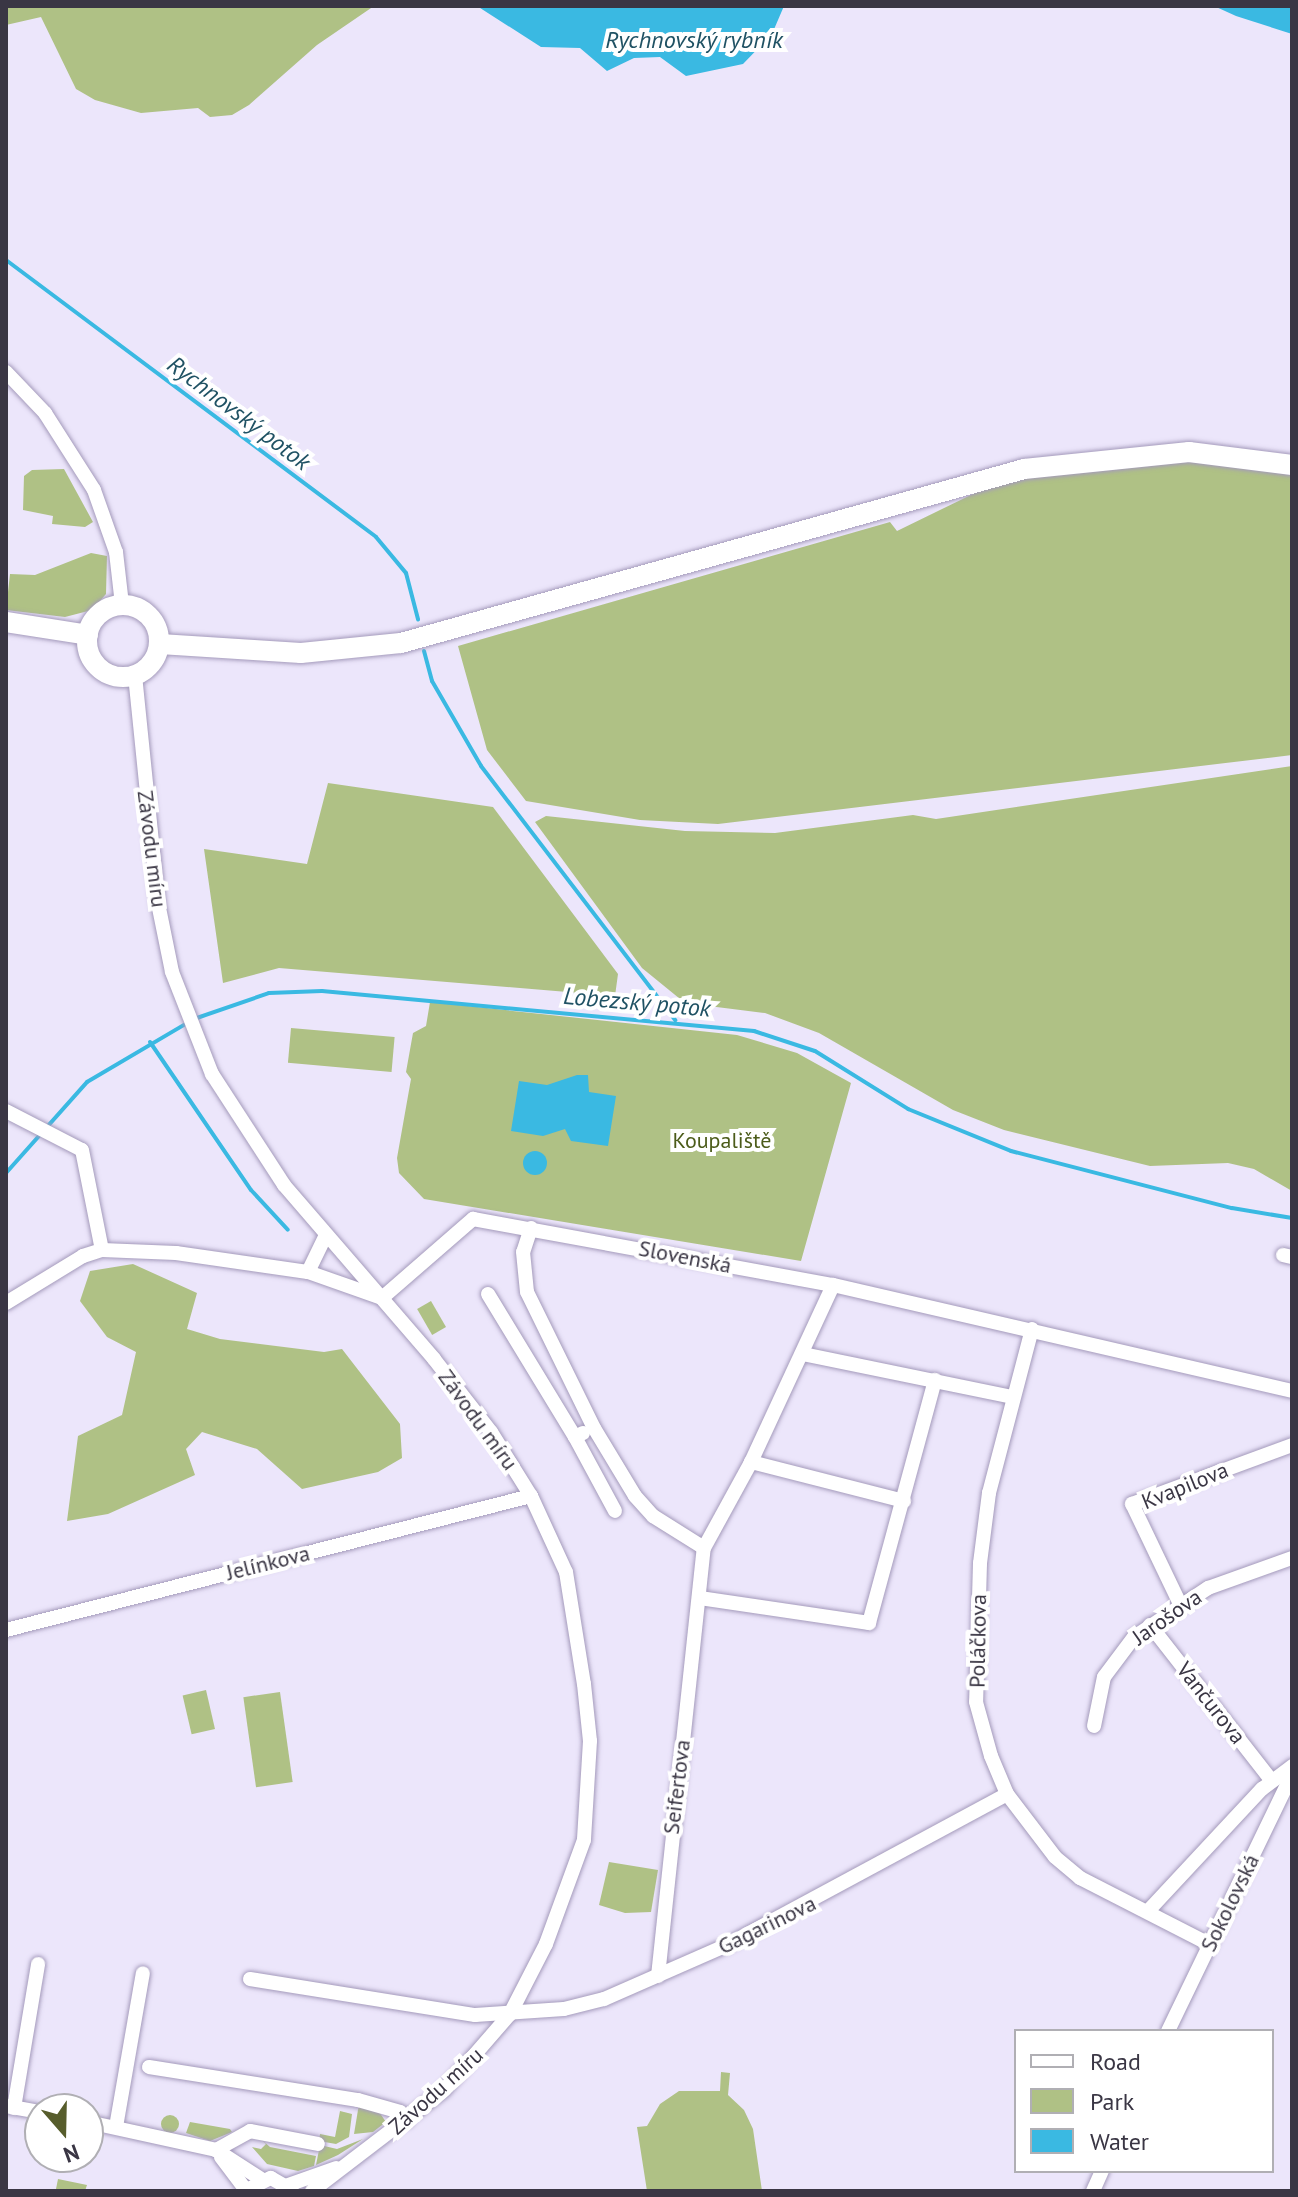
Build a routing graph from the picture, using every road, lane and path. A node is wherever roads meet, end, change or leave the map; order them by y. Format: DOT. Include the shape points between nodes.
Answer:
graph roads {
  1 [pos="6,372"];
  2 [pos="1292,465"];
  3 [pos="122,605"];
  4 [pos="6,622"];
  5 [pos="88,635"];
  6 [pos="160,644"];
  7 [pos="135,675"];
  8 [pos="6,1111"];
  9 [pos="531,1228"];
  10 [pos="326,1235"];
  11 [pos="102,1250"];
  12 [pos="308,1272"];
  13 [pos="833,1285"];
  14 [pos="488,1294"];
  15 [pos="382,1298"];
  16 [pos="6,1303"];
  17 [pos="1032,1329"];
  18 [pos="803,1354"];
  19 [pos="935,1380"];
  20 [pos="1292,1391"];
  21 [pos="1012,1397"];
  22 [pos="594,1428"];
  23 [pos="575,1437"];
  24 [pos="1292,1445"];
  25 [pos="751,1462"];
  26 [pos="531,1496"];
  27 [pos="904,1501"];
  28 [pos="615,1511"];
  29 [pos="704,1548"];
  30 [pos="1292,1558"];
  31 [pos="700,1598"];
  32 [pos="1180,1604"];
  33 [pos="1150,1625"];
  34 [pos="6,1630"];
  35 [pos="1094,1726"];
  36 [pos="1292,1766"];
  37 [pos="1292,1775"];
  38 [pos="1271,1780"];
  39 [pos="1007,1794"];
  40 [pos="1149,1910"];
  41 [pos="1209,1944"];
  42 [pos="38,1964"];
  43 [pos="143,1973"];
  44 [pos="658,1976"];
  45 [pos="250,1979"];
  46 [pos="510,2014"];
  47 [pos="1169,2029"];
  48 [pos="149,2067"];
  49 [pos="10,2107"];
  50 [pos="407,2120"];
  51 [pos="104,2125"];
  52 [pos="116,2127"];
  53 [pos="318,2144"];
  54 [pos="216,2150"];
  55 [pos="359,2159"];
  56 [pos="261,2179"];
  57 [pos="291,2188"];
  58 [pos="245,2190"];
  59 [pos="312,2191"];
  1 -- 3 [label="street" via="45,413 94,490 116,552"];
  2 -- 6 [label="main road" via="1189,452 1024,469 401,643 301,653"];
  3 -- 5 [label="main road" via="98,615"];
  3 -- 6 [label="main road" via="150,616"];
  4 -- 5 [label="main road"];
  5 -- 7 [label="main road" via="90,654 101,670 116,677"];
  6 -- 7 [label="main road" via="153,662"];
  7 -- 10 [label="street, Závodu míru" via="158,903 184,1004 235,1115"];
  8 -- 11 [label="street" via="75,1142 88,1163"];
  9 -- 13 [label="street, Slovenská"];
  9 -- 15 [label="street, Slovenská" via="473,1219"];
  9 -- 22 [label="street" via="523,1252 527,1292"];
  10 -- 12 [label="street"];
  10 -- 15 [label="street, Závodu míru"];
  11 -- 12 [label="street" via="176,1253"];
  11 -- 16 [label="street"];
  12 -- 15 [label="street"];
  13 -- 17 [label="street, Slovenská"];
  13 -- 18 [label="street, Seifertova"];
  14 -- 23 [label="street"];
  15 -- 26 [label="street, Závodu míru" via="491,1432"];
  17 -- 20 [label="street, Slovenská"];
  17 -- 21 [label="street, Poláčkova"];
  18 -- 19 [label="street"];
  18 -- 25 [label="street, Seifertova"];
  19 -- 21 [label="street"];
  19 -- 27 [label="street"];
  21 -- 39 [label="street, Poláčkova" via="989,1493 976,1631 976,1702"];
  22 -- 23 [label="street"];
  22 -- 29 [label="street" via="635,1496 664,1524"];
  23 -- 28 [label="street"];
  24 -- 32 [label="street, Kvapilova" via="1132,1504"];
  25 -- 27 [label="street"];
  25 -- 29 [label="street, Seifertova"];
  26 -- 34 [label="street, Jelínkova"];
  26 -- 46 [label="street, Závodu míru" via="566,1572 590,1741 584,1840 573,1880"];
  27 -- 31 [label="street" via="869,1623"];
  29 -- 31 [label="street, Seifertova"];
  30 -- 32 [label="street, Jarošova"];
  31 -- 44 [label="street, Seifertova"];
  32 -- 33 [label="street, Jarošova"];
  33 -- 35 [label="street, Jarošova" via="1113,1660 1097,1696"];
  33 -- 38 [label="street, Vančurova"];
  36 -- 38 [label="street, Sokolovská"];
  37 -- 41 [label="street, Sokolovská"];
  38 -- 40 [label="street, Sokolovská"];
  39 -- 40 [label="street, Poláčkova" via="1035,1835 1064,1864"];
  39 -- 44 [label="street, Gagarinova" via="775,1922"];
  40 -- 41 [label="street, Poláčkova"];
  41 -- 47 [label="street, Sokolovská"];
  42 -- 49 [label="street"];
  43 -- 52 [label="street"];
  44 -- 46 [label="street, Gagarinova" via="604,1999"];
  45 -- 46 [label="street, Gagarinova" via="475,2015"];
  46 -- 50 [label="street, Závodu míru" via="471,2062"];
  48 -- 50 [label="street" via="358,2100 400,2112"];
  50 -- 55 [label="street, Závodu míru"];
  51 -- 52 [label="street"];
  52 -- 54 [label="street"];
  53 -- 54 [label="street" via="250,2131"];
  54 -- 56 [label="street"];
  54 -- 58 [label="street"];
  55 -- 57 [label="street, Závodu míru"];
  55 -- 59 [label="street, Závodu míru"];
  56 -- 57 [label="street"];
  56 -- 58 [label="street"];
}
